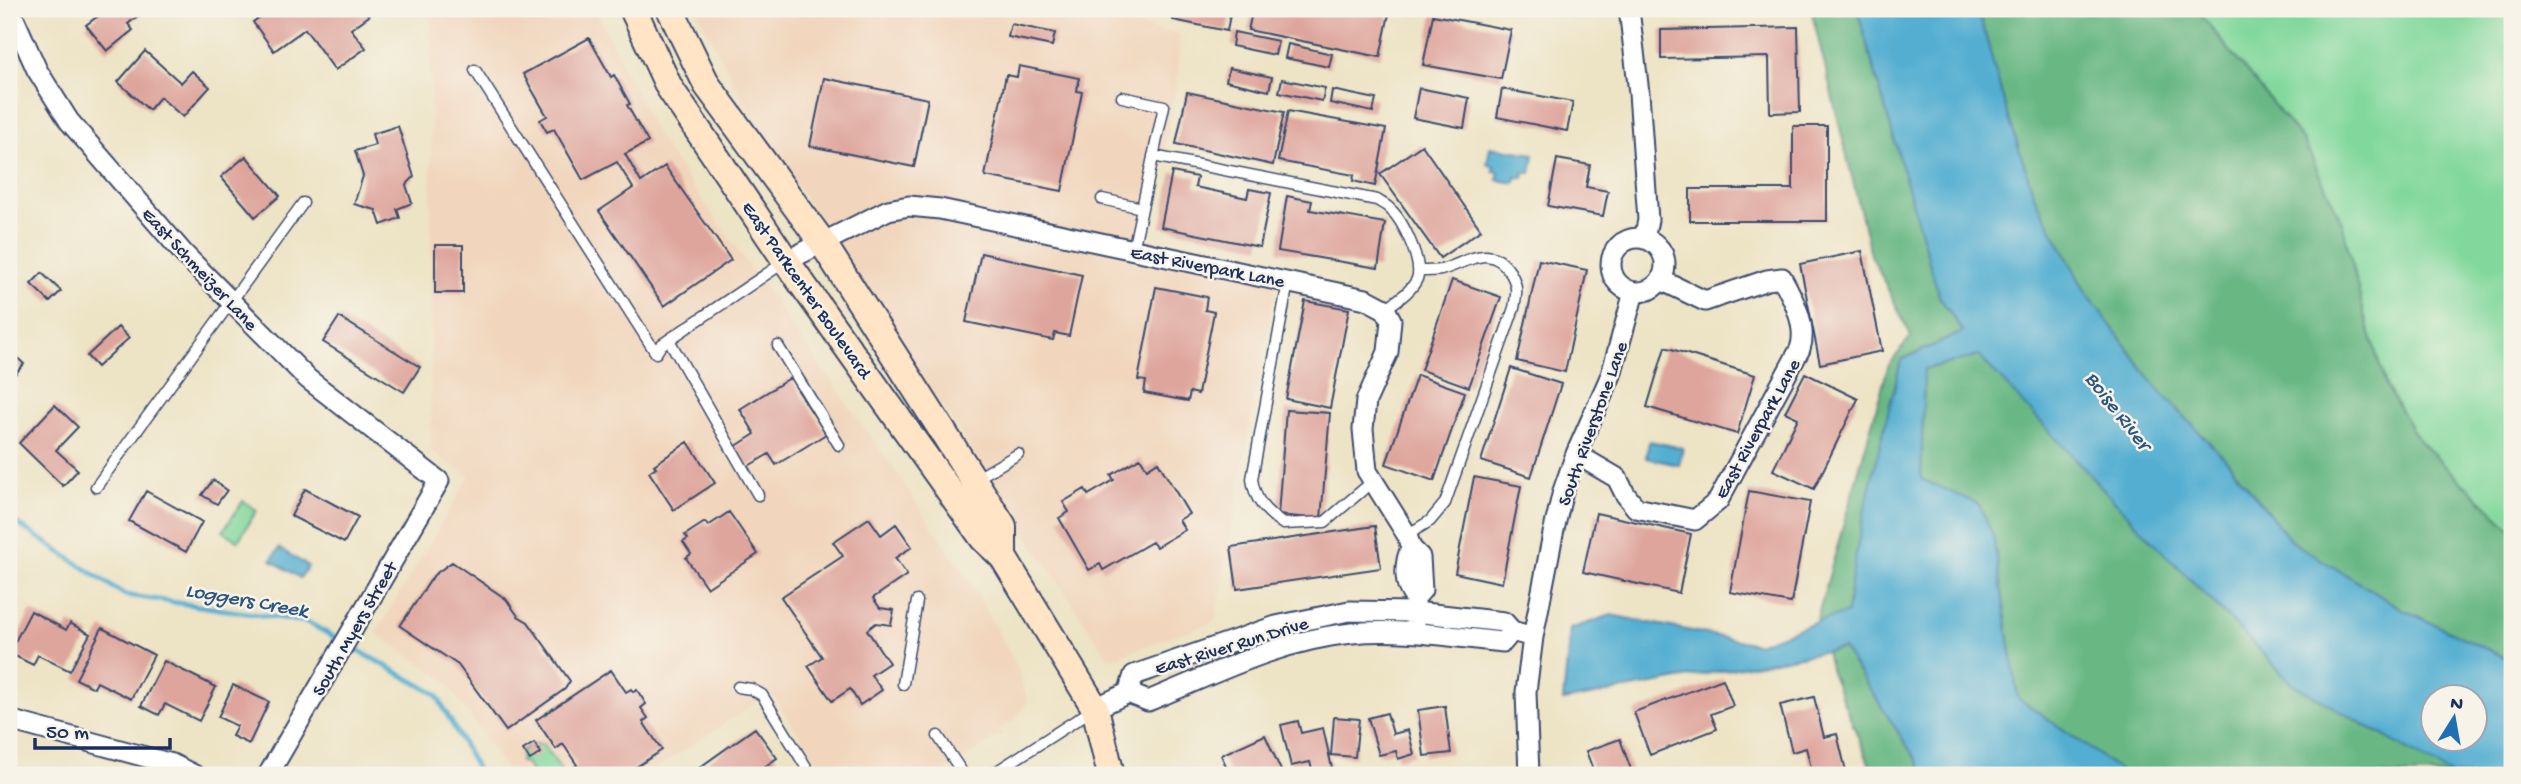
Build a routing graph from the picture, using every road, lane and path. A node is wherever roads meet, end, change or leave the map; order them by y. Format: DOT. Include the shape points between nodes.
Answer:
graph roads {
  1 [pos="633,9"];
  2 [pos="670,9"];
  3 [pos="1629,9"];
  4 [pos="11,12"];
  5 [pos="475,70"];
  6 [pos="1122,97"];
  7 [pos="1153,156"];
  8 [pos="1102,199"];
  9 [pos="303,203"];
  10 [pos="1142,208"];
  11 [pos="1644,239"];
  12 [pos="822,243"];
  13 [pos="1133,250"];
  14 [pos="786,261"];
  15 [pos="1419,271"];
  16 [pos="1661,279"];
  17 [pos="1288,281"];
  18 [pos="1634,292"];
  19 [pos="232,302"];
  20 [pos="1385,309"];
  21 [pos="669,340"];
  22 [pos="779,346"];
  23 [pos="839,445"];
  24 [pos="1018,454"];
  25 [pos="1576,454"];
  26 [pos="439,481"];
  27 [pos="974,481"];
  28 [pos="1372,482"];
  29 [pos="96,487"];
  30 [pos="758,495"];
  31 [pos="1409,542"];
  32 [pos="1003,557"];
  33 [pos="916,601"];
  34 [pos="1415,605"];
  35 [pos="1512,631"];
  36 [pos="1415,633"];
  37 [pos="1533,637"];
  38 [pos="903,684"];
  39 [pos="738,687"];
  40 [pos="1128,694"];
  41 [pos="1095,708"];
  42 [pos="9,720"];
  43 [pos="938,736"];
  44 [pos="194,775"];
  45 [pos="268,775"];
  46 [pos="809,775"];
  47 [pos="964,775"];
  48 [pos="991,775"];
  49 [pos="1111,775"];
  50 [pos="1529,775"];
  1 -- 14 [label="main road, East Parkcenter Boulevard" via="669,87"];
  2 -- 12 [label="main road, East Parkcenter Boulevard" via="707,85"];
  3 -- 11 [label="street" via="1648,220"];
  4 -- 19 [label="street, East Schmeizer Lane" via="37,70 69,121 184,254"];
  5 -- 21 [label="lane" via="656,354"];
  6 -- 7 [label="lane" via="1164,106"];
  7 -- 10 [label="lane"];
  7 -- 15 [label="lane" via="1377,200 1399,220"];
  8 -- 10 [label="lane"];
  9 -- 19 [label="lane"];
  10 -- 13 [label="lane"];
  11 -- 16 [label="street" via="1662,253"];
  11 -- 18 [label="street" via="1622,243 1612,257 1616,282"];
  12 -- 13 [label="street, East Riverpark Lane" via="888,210 909,206"];
  12 -- 14 [label="street, East Riverpark Lane"];
  12 -- 27 [label="main road, East Parkcenter Boulevard"];
  13 -- 17 [label="street, East Riverpark Lane"];
  14 -- 21 [label="lane"];
  14 -- 32 [label="main road, East Parkcenter Boulevard" via="983,538"];
  15 -- 20 [label="lane" via="1406,294"];
  15 -- 31 [label="lane" via="1489,256 1505,264 1517,292 1445,503"];
  16 -- 18 [label="street" via="1648,290"];
  16 -- 25 [label="street, East Riverpark Lane" via="1705,301 1782,278 1803,332 1800,349 1717,501 1695,520 1636,508 1617,478"];
  17 -- 20 [label="street, East Riverpark Lane" via="1366,299"];
  17 -- 28 [label="lane" via="1252,479 1254,494 1264,510 1283,524 1325,522"];
  18 -- 25 [label="street, South Riverstone Lane" via="1611,375"];
  19 -- 26 [label="street, East Schmeizer Lane" via="308,379"];
  19 -- 29 [label="lane"];
  20 -- 28 [label="street" via="1391,320 1388,352 1366,401 1363,429"];
  21 -- 30 [label="lane"];
  22 -- 23 [label="lane"];
  24 -- 27 [label="lane"];
  25 -- 37 [label="street, South Riverstone Lane" via="1555,523"];
  26 -- 45 [label="street, South Myers Street"];
  27 -- 32 [label="main road, East Parkcenter Boulevard" via="1003,526"];
  28 -- 31 [label="street"];
  31 -- 34 [label="street" via="1420,556 1422,590"];
  32 -- 41 [label="main road, East Parkcenter Boulevard"];
  33 -- 38 [label="lane"];
  34 -- 35 [label="street, East River Run Drive" via="1504,622"];
  34 -- 36 [label="street"];
  34 -- 40 [label="street, East River Run Drive" via="1349,611 1276,626 1134,675"];
  35 -- 36 [label="street, East River Run Drive" via="1503,642"];
  35 -- 37 [label="street, East River Run Drive"];
  36 -- 40 [label="street, East River Run Drive" via="1352,633 1275,649 1148,701"];
  37 -- 50 [label="street" via="1526,692"];
  39 -- 46 [label="lane" via="762,695"];
  40 -- 41 [label="street, East River Run Drive"];
  41 -- 48 [label="lane"];
  41 -- 49 [label="main road, East Parkcenter Boulevard"];
  42 -- 44 [label="street" via="172,764"];
  43 -- 47 [label="lane"];
}
